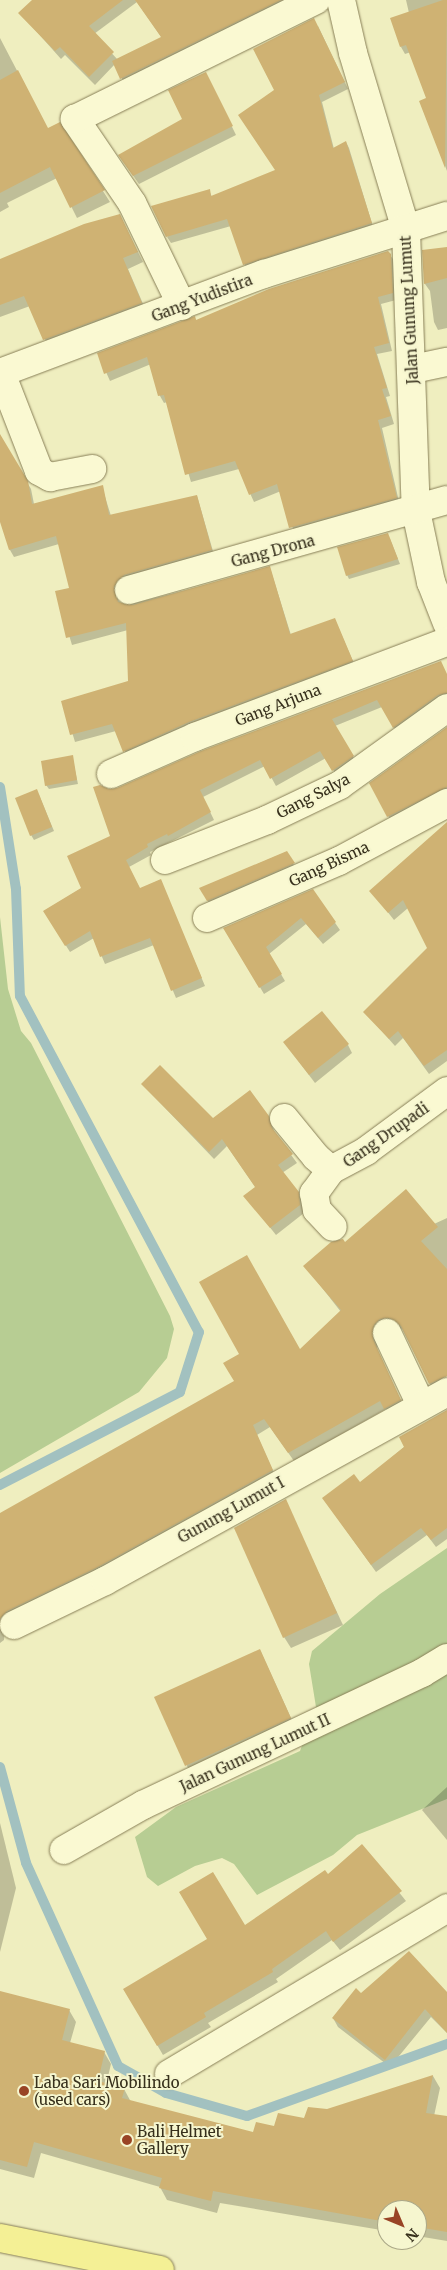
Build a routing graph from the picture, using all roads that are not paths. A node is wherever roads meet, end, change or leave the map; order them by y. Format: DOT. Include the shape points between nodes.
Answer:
graph roads {
  1 [pos="316,0"];
  2 [pos="342,0"];
  3 [pos="447,216"];
  4 [pos="406,230"];
  5 [pos="182,306"];
  6 [pos="447,362"];
  7 [pos="412,369"];
  8 [pos="0,373"];
  9 [pos="92,470"];
  10 [pos="447,500"];
  11 [pos="416,511"];
  12 [pos="439,579"];
  13 [pos="129,590"];
  14 [pos="447,623"];
  15 [pos="447,642"];
  16 [pos="447,708"];
  17 [pos="111,774"];
  18 [pos="447,803"];
  19 [pos="166,860"];
  20 [pos="207,918"];
  21 [pos="447,1091"];
  22 [pos="284,1118"];
  23 [pos="331,1170"];
  24 [pos="333,1228"];
  25 [pos="387,1333"];
  26 [pos="447,1392"];
  27 [pos="421,1405"];
  28 [pos="14,1626"];
  29 [pos="447,1658"];
  30 [pos="64,1850"];
  31 [pos="447,1908"];
  32 [pos="169,2074"];
  33 [pos="0,2238"];
  34 [pos="160,2270"];
  1 -- 5 [label="street" via="76,119 132,203"];
  2 -- 4 [label="street, Jalan Gunung Lumut" via="354,53"];
  3 -- 4 [label="street, Gang Yudistira"];
  4 -- 5 [label="street, Gang Yudistira" via="309,258"];
  4 -- 7 [label="street, Jalan Gunung Lumut"];
  5 -- 8 [label="street, Gang Yudistira"];
  6 -- 7 [label="street"];
  7 -- 11 [label="street, Jalan Gunung Lumut"];
  8 -- 9 [label="street" via="39,471 50,478"];
  10 -- 11 [label="street, Gang Drona"];
  11 -- 12 [label="street, Jalan Gunung Lumut"];
  11 -- 13 [label="street, Gang Drona"];
  12 -- 14 [label="street, Jalan Gunung Lumut"];
  15 -- 17 [label="street, Gang Arjuna" via="195,737"];
  16 -- 19 [label="street, Gang Salya" via="340,785 267,820"];
  18 -- 20 [label="street, Gang Bisma" via="339,861"];
  21 -- 23 [label="street, Gang Drupadi" via="366,1151"];
  22 -- 23 [label="street, Gang Drupadi"];
  23 -- 24 [label="street" via="314,1193 317,1210"];
  25 -- 27 [label="street"];
  26 -- 27 [label="street, Gunung Lumut I"];
  27 -- 28 [label="street, Gunung Lumut I" via="104,1581"];
  29 -- 30 [label="street, Jalan Gunung Lumut II" via="414,1677 143,1805"];
  31 -- 32 [label="street"];
  33 -- 34 [label="main road"];
}
